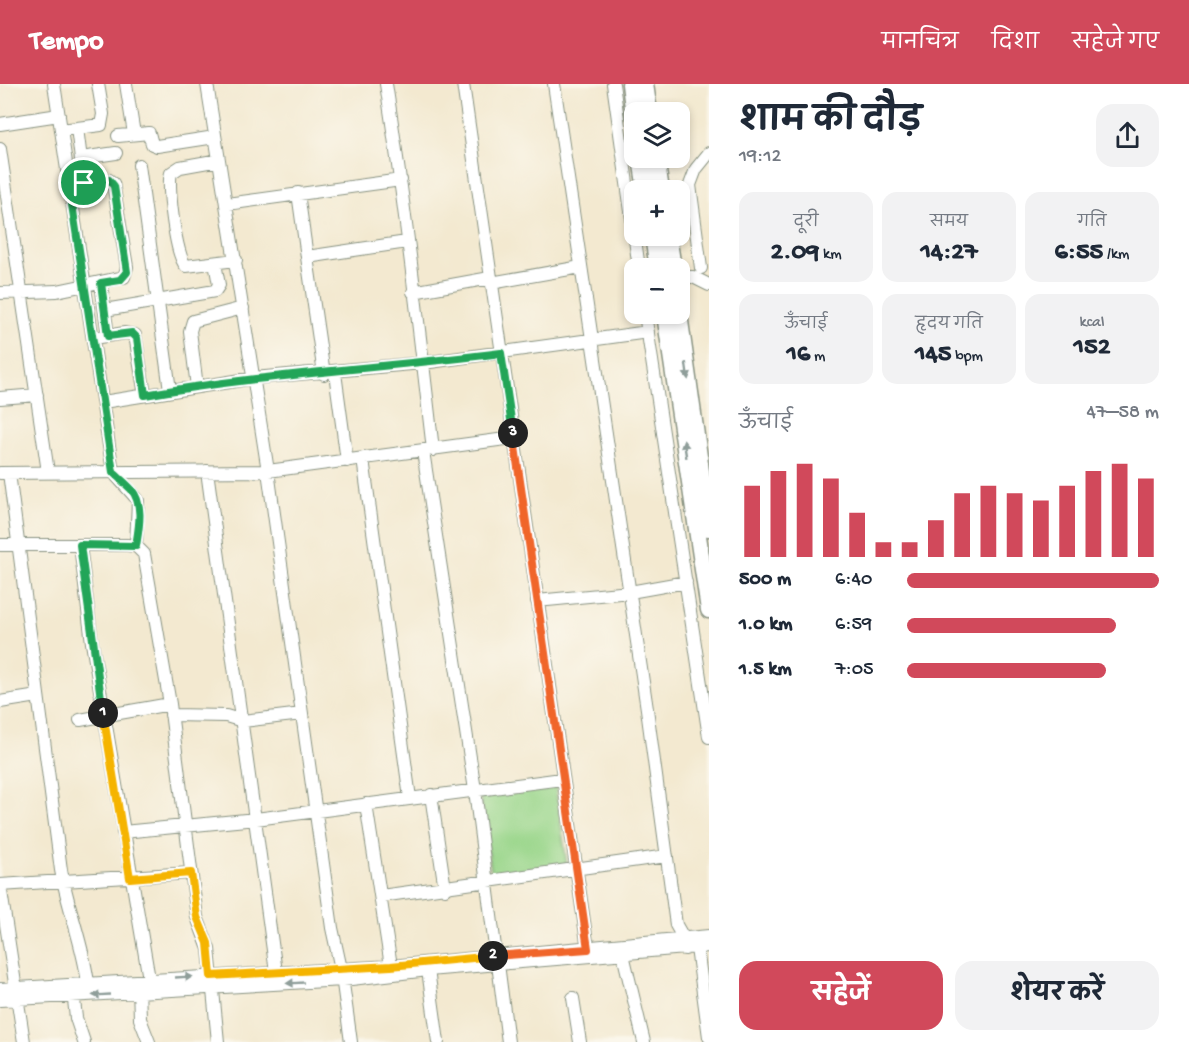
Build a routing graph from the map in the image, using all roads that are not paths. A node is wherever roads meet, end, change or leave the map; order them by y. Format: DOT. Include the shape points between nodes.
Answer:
graph roads {
  1 [pos="54,84"];
  2 [pos="98,84"];
  3 [pos="126,84"];
  4 [pos="207,84"];
  5 [pos="386,84"];
  6 [pos="463,84"];
  7 [pos="554,84"];
  8 [pos="613,84"];
  9 [pos="630,84"];
  10 [pos="645,84"];
  11 [pos="632,102"];
  12 [pos="648,102"];
  13 [pos="59,115"];
  14 [pos="0,124"];
  15 [pos="77,128"];
  16 [pos="61,130"];
  17 [pos="134,134"];
  18 [pos="118,136"];
  19 [pos="215,137"];
  20 [pos="0,149"];
  21 [pos="116,153"];
  22 [pos="709,153"];
  23 [pos="81,158"];
  24 [pos="219,160"];
  25 [pos="139,165"];
  26 [pos="401,180"];
  27 [pos="84,183"];
  28 [pos="69,185"];
  29 [pos="298,193"];
  30 [pos="227,204"];
  31 [pos="407,242"];
  32 [pos="307,257"];
  33 [pos="638,258"];
  34 [pos="236,260"];
  35 [pos="215,263"];
  36 [pos="581,267"];
  37 [pos="701,268"];
  38 [pos="491,280"];
  39 [pos="101,283"];
  40 [pos="709,285"];
  41 [pos="85,286"];
  42 [pos="0,292"];
  43 [pos="413,292"];
  44 [pos="22,293"];
  45 [pos="158,301"];
  46 [pos="243,308"];
  47 [pos="105,310"];
  48 [pos="647,324"];
  49 [pos="666,324"];
  50 [pos="680,324"];
  51 [pos="648,332"];
  52 [pos="108,336"];
  53 [pos="93,338"];
  54 [pos="591,340"];
  55 [pos="501,353"];
  56 [pos="423,363"];
  57 [pos="330,373"];
  58 [pos="254,378"];
  59 [pos="197,387"];
  60 [pos="170,390"];
  61 [pos="37,395"];
  62 [pos="145,395"];
  63 [pos="0,398"];
  64 [pos="103,402"];
  65 [pos="513,438"];
  66 [pos="428,451"];
  67 [pos="363,459"];
  68 [pos="347,461"];
  69 [pos="207,471"];
  70 [pos="268,471"];
  71 [pos="48,472"];
  72 [pos="113,472"];
  73 [pos="4,473"];
  74 [pos="709,528"];
  75 [pos="0,545"];
  76 [pos="18,545"];
  77 [pos="80,545"];
  78 [pos="136,546"];
  79 [pos="686,582"];
  80 [pos="630,592"];
  81 [pos="537,601"];
  82 [pos="709,610"];
  83 [pos="39,696"];
  84 [pos="0,702"];
  85 [pos="171,709"];
  86 [pos="302,714"];
  87 [pos="104,716"];
  88 [pos="80,720"];
  89 [pos="243,721"];
  90 [pos="709,737"];
  91 [pos="562,779"];
  92 [pos="475,790"];
  93 [pos="431,795"];
  94 [pos="410,798"];
  95 [pos="366,804"];
  96 [pos="316,811"];
  97 [pos="256,819"];
  98 [pos="184,828"];
  99 [pos="123,832"];
  100 [pos="667,856"];
  101 [pos="575,870"];
  102 [pos="191,873"];
  103 [pos="130,878"];
  104 [pos="63,881"];
  105 [pos="487,882"];
  106 [pos="0,885"];
  107 [pos="445,889"];
  108 [pos="381,896"];
  109 [pos="709,936"];
  110 [pos="687,945"];
  111 [pos="588,949"];
  112 [pos="622,951"];
  113 [pos="497,960"];
  114 [pos="391,966"];
  115 [pos="428,970"];
  116 [pos="276,972"];
  117 [pos="342,974"];
  118 [pos="211,982"];
  119 [pos="88,983"];
  120 [pos="142,984"];
  121 [pos="0,989"];
  122 [pos="73,990"];
  123 [pos="15,993"];
  124 [pos="573,998"];
  125 [pos="0,1000"];
  126 [pos="709,1037"];
  127 [pos="24,1042"];
  128 [pos="84,1042"];
  129 [pos="149,1042"];
  130 [pos="218,1042"];
  131 [pos="351,1042"];
  132 [pos="438,1042"];
  133 [pos="508,1042"];
  134 [pos="580,1042"];
  135 [pos="644,1042"];
  1 -- 13 [label="street"];
  2 -- 15 [label="street" via="101,125"];
  3 -- 17 [label="street"];
  4 -- 19 [label="street"];
  5 -- 26 [label="street"];
  6 -- 38 [label="street"];
  7 -- 36 [label="street"];
  8 -- 33 [label="street"];
  9 -- 11 [label="highway"];
  10 -- 12 [label="highway"];
  13 -- 14 [label="street"];
  13 -- 16 [label="street"];
  15 -- 16 [label="street"];
  15 -- 23 [label="street"];
  16 -- 28 [label="street"];
  17 -- 18 [label="street"];
  17 -- 19 [label="street" via="149,133 154,146"];
  19 -- 24 [label="street"];
  20 -- 44 [label="street"];
  21 -- 23 [label="street"];
  22 -- 37 [label="street" via="690,184"];
  23 -- 27 [label="street"];
  24 -- 30 [label="street"];
  24 -- 35 [label="street" via="180,167 169,178 182,263 191,267"];
  25 -- 45 [label="street"];
  26 -- 29 [label="street"];
  26 -- 31 [label="street"];
  27 -- 28 [label="street"];
  27 -- 39 [label="street" via="109,180 114,186 127,272 120,280"];
  28 -- 41 [label="street"];
  29 -- 30 [label="street"];
  29 -- 32 [label="street"];
  30 -- 34 [label="street"];
  31 -- 32 [label="street"];
  31 -- 43 [label="street"];
  32 -- 57 [label="street"];
  34 -- 35 [label="street"];
  34 -- 46 [label="street"];
  35 -- 45 [label="street" via="219,285 215,291"];
  36 -- 38 [label="street"];
  36 -- 54 [label="street"];
  37 -- 40 [label="street"];
  38 -- 43 [label="street"];
  38 -- 55 [label="street"];
  39 -- 41 [label="street"];
  39 -- 47 [label="street"];
  41 -- 44 [label="street"];
  41 -- 53 [label="street"];
  42 -- 44 [label="street"];
  43 -- 56 [label="street"];
  44 -- 61 [label="street"];
  45 -- 47 [label="street"];
  45 -- 60 [label="street"];
  46 -- 58 [label="street"];
  46 -- 59 [label="street" via="193,321 190,331"];
  47 -- 52 [label="street"];
  48 -- 51 [label="street"];
  82 -- 49 [label="highway, one-way"];
  50 -- 74 [label="highway, one-way"];
  51 -- 54 [label="street"];
  51 -- 79 [label="street"];
  52 -- 53 [label="street"];
  52 -- 62 [label="street" via="132,333 137,338"];
  53 -- 64 [label="street"];
  54 -- 55 [label="street"];
  54 -- 80 [label="street"];
  55 -- 56 [label="street"];
  55 -- 65 [label="street"];
  56 -- 57 [label="street"];
  56 -- 66 [label="street"];
  57 -- 58 [label="street"];
  57 -- 68 [label="street"];
  58 -- 59 [label="street"];
  58 -- 70 [label="street"];
  59 -- 60 [label="street"];
  60 -- 62 [label="street"];
  61 -- 63 [label="street"];
  61 -- 71 [label="street"];
  62 -- 64 [label="street"];
  64 -- 72 [label="street"];
  65 -- 66 [label="street"];
  65 -- 81 [label="street"];
  66 -- 67 [label="street"];
  66 -- 92 [label="street"];
  67 -- 68 [label="street"];
  67 -- 94 [label="street"];
  68 -- 70 [label="street"];
  69 -- 70 [label="street"];
  69 -- 72 [label="street"];
  69 -- 89 [label="street"];
  70 -- 86 [label="street"];
  71 -- 72 [label="street"];
  71 -- 73 [label="street"];
  72 -- 78 [label="street" via="138,500"];
  73 -- 76 [label="street"];
  75 -- 76 [label="street"];
  76 -- 77 [label="street"];
  76 -- 83 [label="street"];
  77 -- 78 [label="street"];
  77 -- 87 [label="street"];
  78 -- 85 [label="street" via="144,554"];
  79 -- 80 [label="street"];
  79 -- 90 [label="street"];
  80 -- 81 [label="street"];
  80 -- 100 [label="street"];
  81 -- 91 [label="street"];
  83 -- 84 [label="street"];
  83 -- 104 [label="street"];
  85 -- 87 [label="street"];
  85 -- 89 [label="street"];
  85 -- 98 [label="street"];
  86 -- 89 [label="street"];
  86 -- 96 [label="street"];
  87 -- 88 [label="street"];
  87 -- 99 [label="street"];
  89 -- 97 [label="street"];
  91 -- 92 [label="street"];
  91 -- 101 [label="street"];
  92 -- 93 [label="street"];
  92 -- 105 [label="street"];
  93 -- 94 [label="street"];
  93 -- 107 [label="street"];
  94 -- 95 [label="street"];
  95 -- 96 [label="street"];
  95 -- 108 [label="street"];
  96 -- 97 [label="street"];
  96 -- 117 [label="street"];
  97 -- 98 [label="street"];
  97 -- 116 [label="street"];
  98 -- 99 [label="street"];
  98 -- 102 [label="street"];
  99 -- 103 [label="street"];
  100 -- 101 [label="street"];
  100 -- 110 [label="street" via="676,925"];
  101 -- 105 [label="street"];
  101 -- 111 [label="street"];
  102 -- 103 [label="street"];
  102 -- 118 [label="street" via="197,917 208,943"];
  103 -- 104 [label="street"];
  103 -- 120 [label="street"];
  104 -- 106 [label="street"];
  104 -- 119 [label="street" via="84,953"];
  105 -- 107 [label="street"];
  105 -- 113 [label="street"];
  106 -- 123 [label="street"];
  107 -- 108 [label="street"];
  108 -- 114 [label="street"];
  109 -- 110 [label="street"];
  110 -- 112 [label="street"];
  110 -- 126 [label="street"];
  111 -- 112 [label="street"];
  111 -- 113 [label="street"];
  112 -- 113 [label="street"];
  112 -- 135 [label="street"];
  113 -- 114 [label="street"];
  113 -- 115 [label="street"];
  113 -- 133 [label="street"];
  114 -- 117 [label="street"];
  115 -- 117 [label="street"];
  115 -- 132 [label="street"];
  116 -- 117 [label="street"];
  116 -- 118 [label="street"];
  117 -- 118 [label="street, one-way"];
  117 -- 131 [label="street"];
  118 -- 120 [label="street"];
  118 -- 130 [label="street"];
  119 -- 120 [label="street"];
  119 -- 122 [label="street"];
  120 -- 122 [label="street, one-way"];
  120 -- 129 [label="street" via="140,1018"];
  121 -- 123 [label="street"];
  122 -- 123 [label="street"];
  122 -- 128 [label="street"];
  123 -- 125 [label="street"];
  123 -- 127 [label="street"];
  124 -- 134 [label="street"];
}
